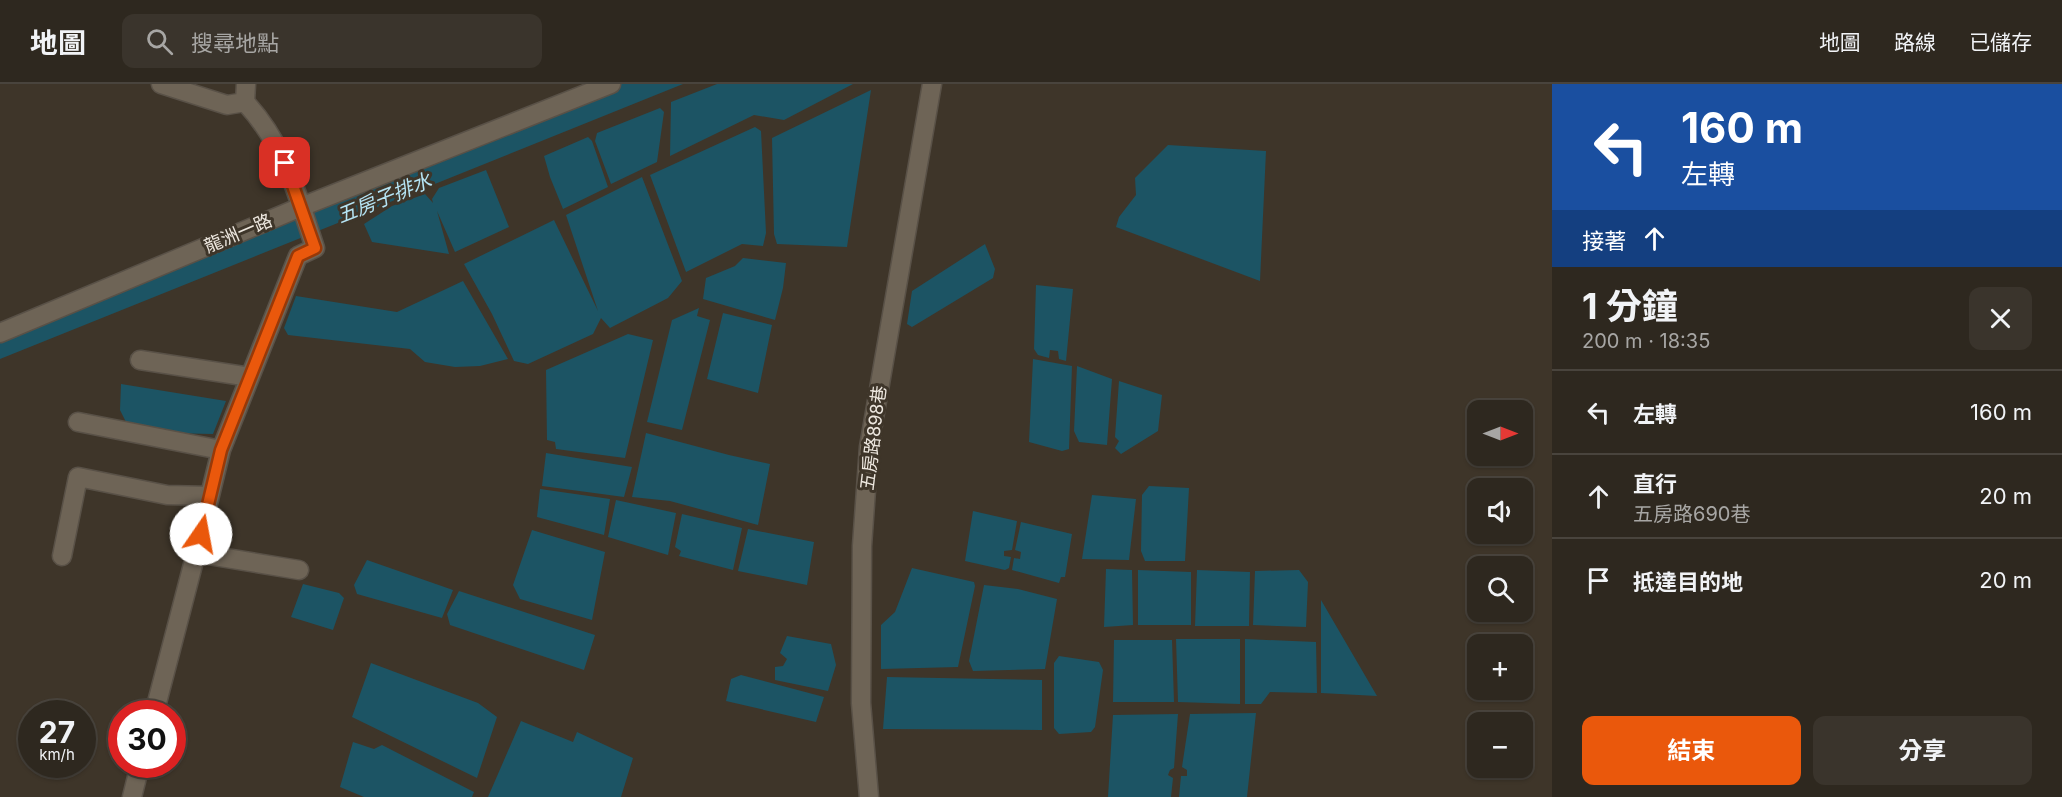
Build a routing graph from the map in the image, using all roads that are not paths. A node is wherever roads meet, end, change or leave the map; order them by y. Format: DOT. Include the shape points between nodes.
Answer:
graph roads {
  1 [pos="161,84"];
  2 [pos="611,84"];
  3 [pos="932,84"];
  4 [pos="245,93"];
  5 [pos="301,207"];
  6 [pos="0,333"];
  7 [pos="140,360"];
  8 [pos="250,376"];
  9 [pos="78,422"];
  10 [pos="221,450"];
  11 [pos="209,496"];
  12 [pos="196,553"];
  13 [pos="62,556"];
  14 [pos="299,570"];
  15 [pos="158,700"];
  16 [pos="137,778"];
  17 [pos="132,797"];
  18 [pos="869,797"];
  1 -- 4 [label="street" via="227,105"];
  2 -- 5 [label="street, 龍洲一路"];
  3 -- 18 [label="street, 五房路898巷" via="869,447 862,546 861,703"];
  4 -- 5 [label="street" via="279,148"];
  5 -- 6 [label="street, 龍洲一路"];
  5 -- 8 [label="street" via="315,248 298,256"];
  7 -- 8 [label="street"];
  8 -- 10 [label="street"];
  9 -- 10 [label="street"];
  10 -- 11 [label="street"];
  11 -- 12 [label="street"];
  11 -- 13 [label="street" via="166,495 78,477"];
  12 -- 14 [label="street"];
  12 -- 15 [label="street"];
  16 -- 17 [label="street"];
}
